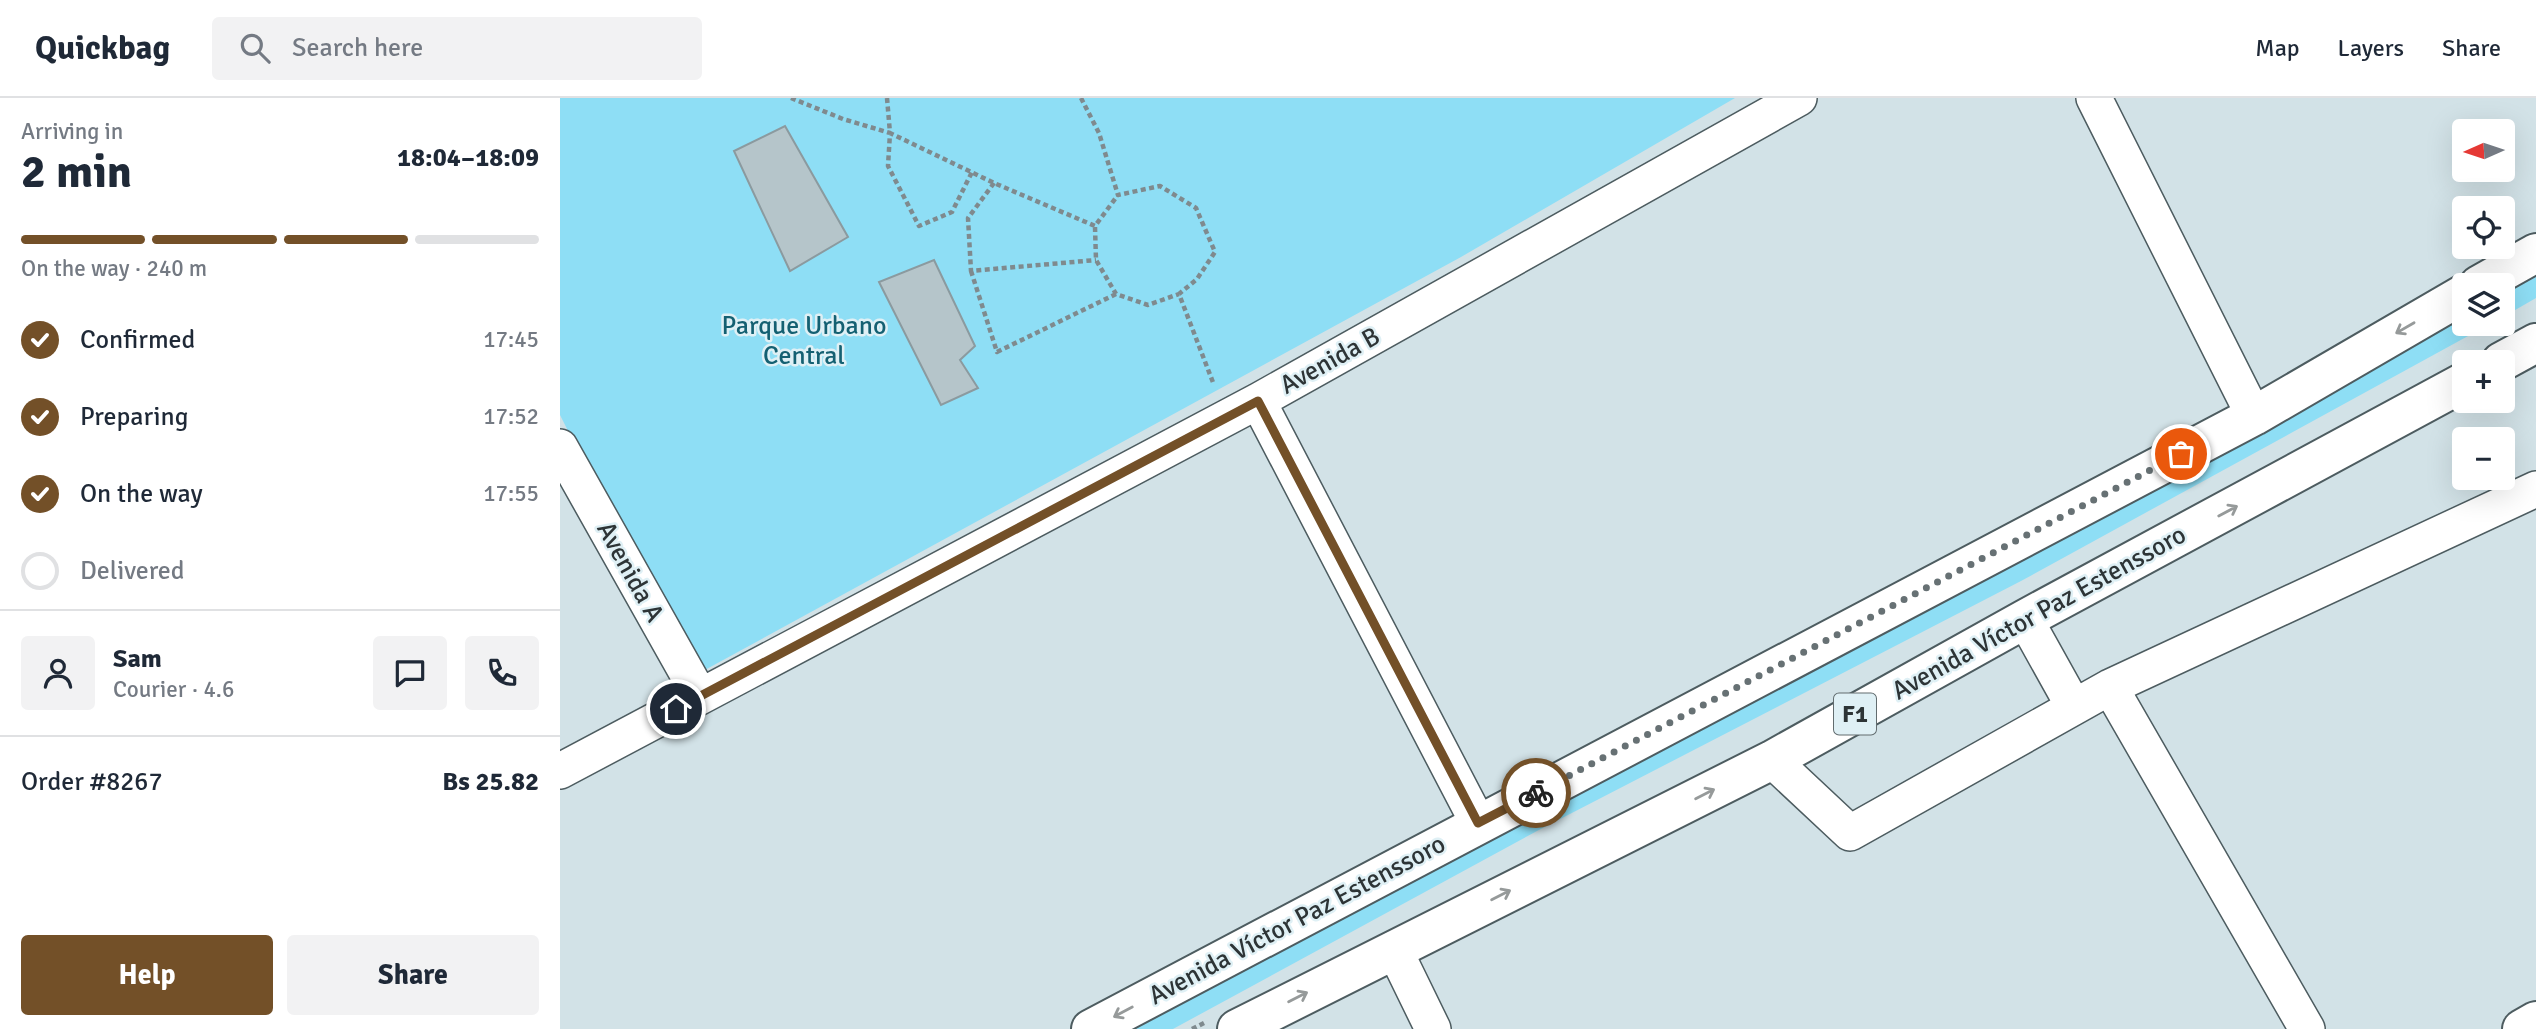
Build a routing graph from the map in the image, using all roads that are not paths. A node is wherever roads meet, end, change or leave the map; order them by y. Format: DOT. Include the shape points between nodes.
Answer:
graph roads {
  1 [pos="1799,98"];
  2 [pos="2094,98"];
  3 [pos="2536,253"];
  4 [pos="2500,273"];
  5 [pos="2452,301"];
  6 [pos="2536,343"];
  7 [pos="2515,354"];
  8 [pos="2452,388"];
  9 [pos="1258,401"];
  10 [pos="2254,416"];
  11 [pos="560,447"];
  12 [pos="2536,489"];
  13 [pos="2025,619"];
  14 [pos="2110,687"];
  15 [pos="700,696"];
  16 [pos="2074,707"];
  17 [pos="1772,760"];
  18 [pos="560,771"];
  19 [pos="1478,823"];
  20 [pos="1394,949"];
  21 [pos="2536,1021"];
  22 [pos="1250,1026"];
  23 [pos="1091,1029"];
  24 [pos="1433,1029"];
  25 [pos="2308,1029"];
  26 [pos="2522,1029"];
  1 -- 9 [label="street, Avenida B"];
  2 -- 10 [label="street"];
  3 -- 4 [label="main road"];
  5 -- 10 [label="main road, Avenida Víctor Paz Estenssoro, one-way"];
  6 -- 7 [label="main road"];
  13 -- 8 [label="main road, Avenida Víctor Paz Estenssoro / F1, one-way"];
  9 -- 15 [label="street, Avenida B"];
  9 -- 19 [label="street"];
  10 -- 19 [label="main road, Avenida Víctor Paz Estenssoro"];
  11 -- 15 [label="street, Avenida A"];
  12 -- 14 [label="street"];
  13 -- 16 [label="street"];
  13 -- 17 [label="main road, Avenida Víctor Paz Estenssoro / F1"];
  14 -- 16 [label="street"];
  14 -- 25 [label="street"];
  15 -- 18 [label="street, Avenida B"];
  16 -- 17 [label="street" via="1850,833"];
  20 -- 17 [label="main road, Avenida Víctor Paz Estenssoro / F1, one-way"];
  19 -- 23 [label="main road, Avenida Víctor Paz Estenssoro, one-way"];
  22 -- 20 [label="main road, Avenida Víctor Paz Estenssoro / F1, one-way"];
  20 -- 24 [label="street"];
  21 -- 26 [label="main road"];
}
